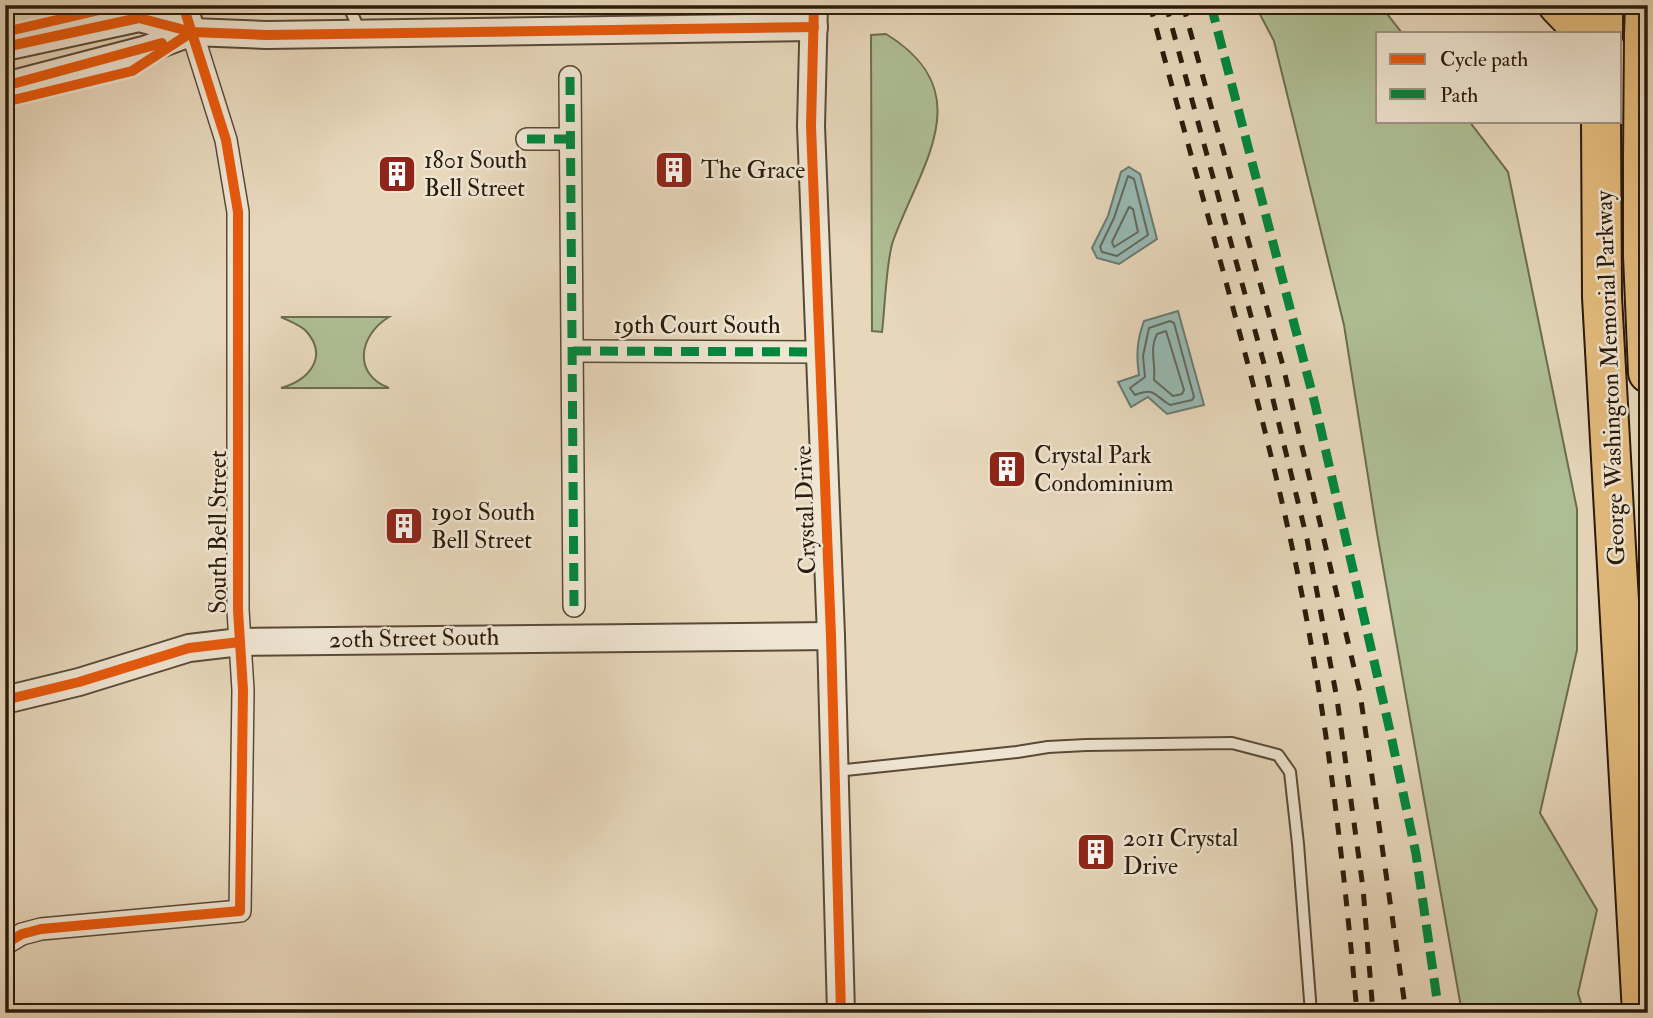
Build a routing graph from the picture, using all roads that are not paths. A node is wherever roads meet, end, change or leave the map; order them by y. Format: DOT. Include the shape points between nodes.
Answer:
graph roads {
  1 [pos="183,5"];
  2 [pos="348,5"];
  3 [pos="1558,5"];
  4 [pos="1603,5"];
  5 [pos="814,16"];
  6 [pos="1644,21"];
  7 [pos="192,32"];
  8 [pos="1584,32"];
  9 [pos="1603,32"];
  10 [pos="361,33"];
  11 [pos="5,47"];
  12 [pos="1622,71"];
  13 [pos="570,77"];
  14 [pos="5,86"];
  15 [pos="1648,98"];
  16 [pos="1601,122"];
  17 [pos="527,139"];
  18 [pos="570,139"];
  19 [pos="573,351"];
  20 [pos="820,352"];
  21 [pos="1648,373"];
  22 [pos="574,606"];
  23 [pos="831,636"];
  24 [pos="240,642"];
  25 [pos="5,700"];
  26 [pos="835,771"];
  27 [pos="5,944"];
  28 [pos="841,1013"];
  29 [pos="1311,1013"];
  30 [pos="1642,1013"];
  1 -- 7 [label="street, South Bell Street"];
  2 -- 10 [label="lane"];
  3 -- 8 [label="highway"];
  4 -- 9 [label="highway"];
  5 -- 10 [label="street"];
  5 -- 20 [label="street, Crystal Drive" via="811,126"];
  6 -- 21 [label="highway, George Washington Memorial Parkway, bridge" via="1643,256"];
  7 -- 10 [label="street"];
  7 -- 11 [label="street" via="139,18"];
  7 -- 14 [label="street"];
  7 -- 24 [label="street, South Bell Street" via="226,140 238,212"];
  12 -- 15 [label="highway"];
  13 -- 18 [label="street"];
  16 -- 30 [label="highway, George Washington Memorial Parkway" via="1602,297"];
  17 -- 18 [label="street"];
  18 -- 19 [label="street"];
  19 -- 20 [label="street, 19th Court South"];
  19 -- 22 [label="street"];
  20 -- 23 [label="street, Crystal Drive"];
  23 -- 24 [label="street, 20th Street South"];
  23 -- 26 [label="street, Crystal Drive"];
  24 -- 25 [label="street, 20th Street South" via="179,651"];
  24 -- 27 [label="street, South Bell Street" via="240,911 41,929"];
  26 -- 28 [label="street, Crystal Drive"];
  26 -- 29 [label="lane" via="1048,747 1232,743 1278,755 1290,772"];
}
